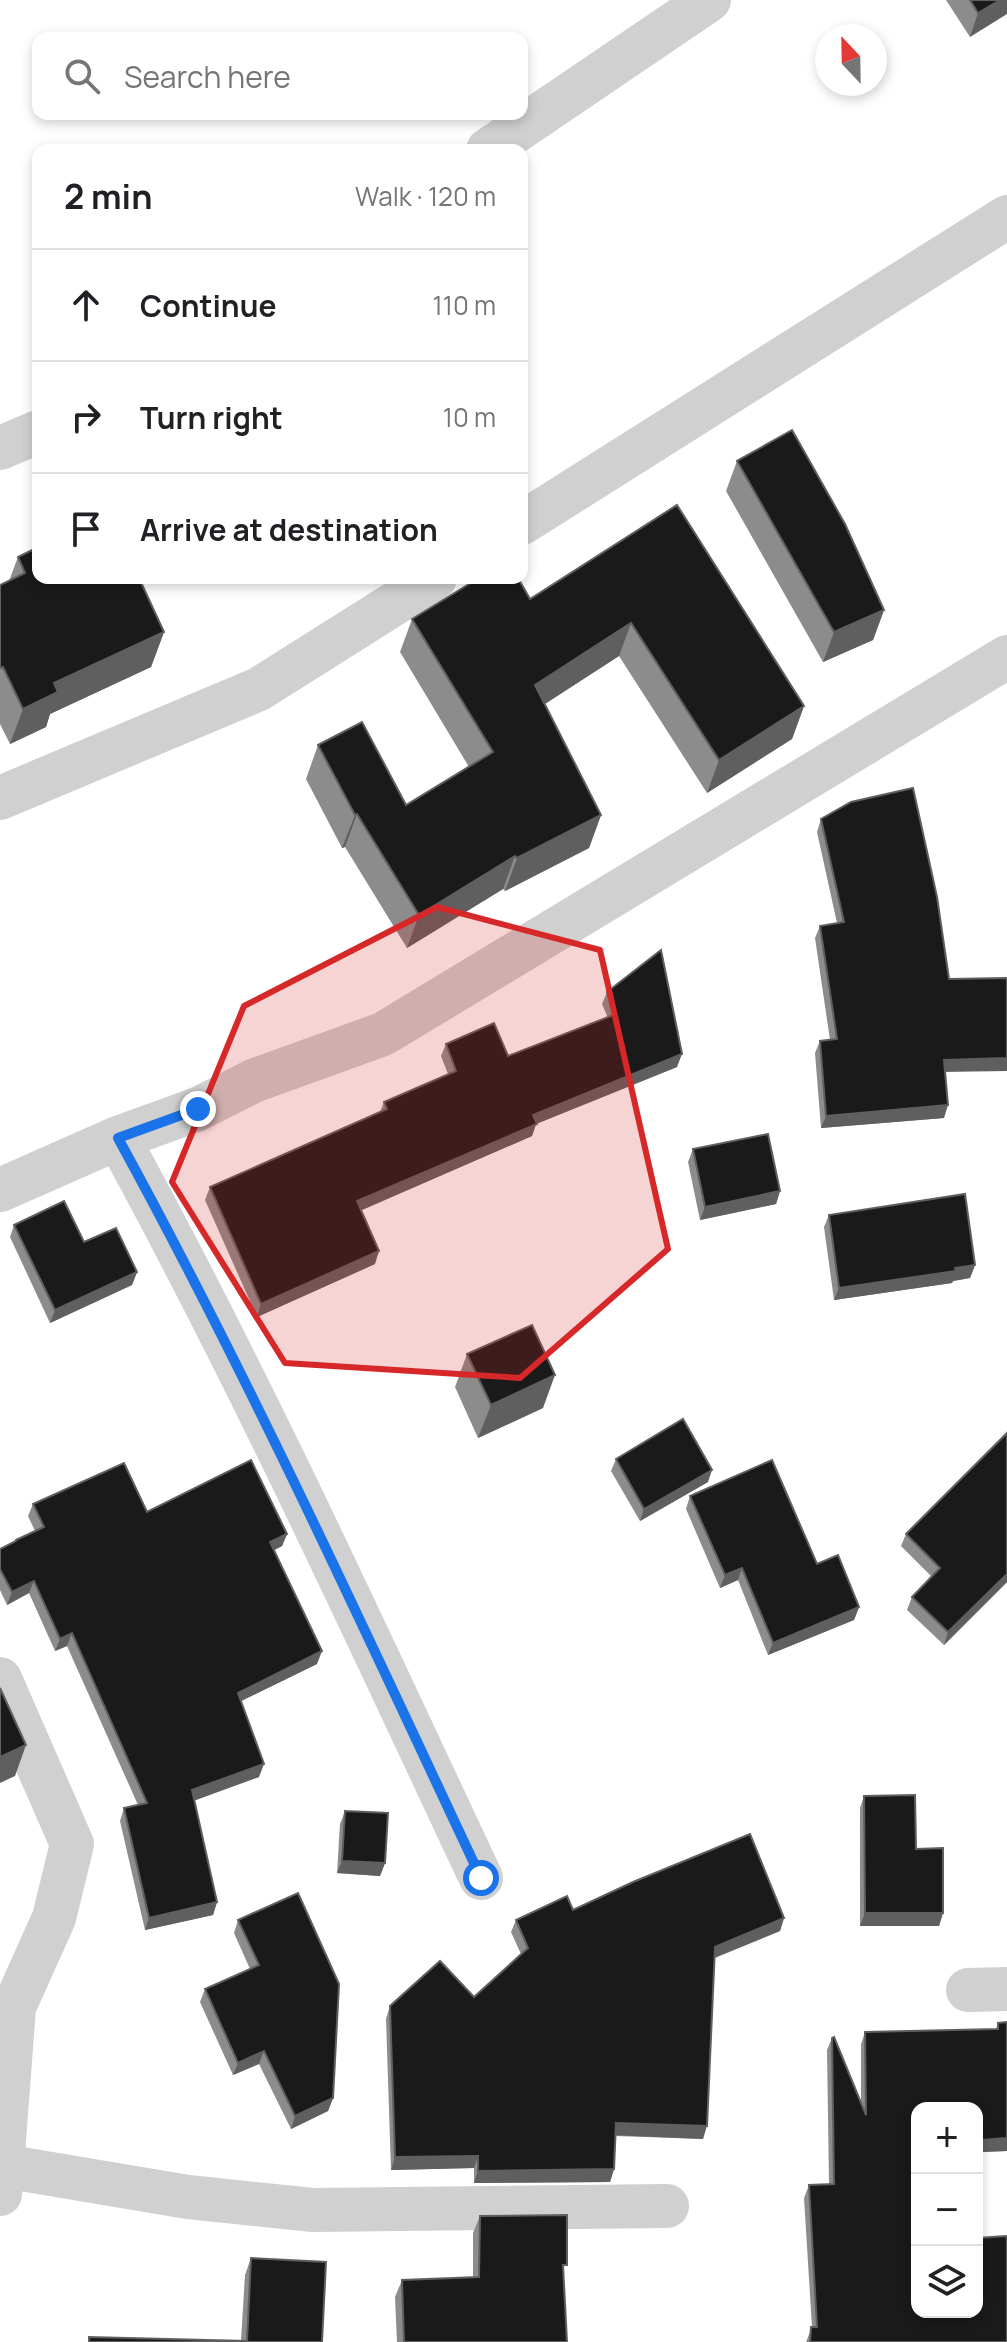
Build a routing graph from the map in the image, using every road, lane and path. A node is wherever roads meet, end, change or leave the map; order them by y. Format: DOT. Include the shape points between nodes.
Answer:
graph roads {
  1 [pos="709,0"];
  2 [pos="497,144"];
  3 [pos="1007,217"];
  4 [pos="32,435"];
  5 [pos="0,448"];
  6 [pos="528,519"];
  7 [pos="425,584"];
  8 [pos="1007,657"];
  9 [pos="0,798"];
  10 [pos="118,1138"];
  11 [pos="0,1190"];
  12 [pos="0,1679"];
  13 [pos="481,1878"];
  14 [pos="2,2180"];
  15 [pos="667,2206"];
  1 -- 2 [label="street"];
  3 -- 6 [label="street"];
  4 -- 5 [label="street"];
  7 -- 9 [label="street" via="259,689"];
  8 -- 10 [label="street" via="383,1034"];
  10 -- 11 [label="street"];
  10 -- 13 [label="street" via="224,1341"];
  12 -- 14 [label="street" via="72,1844 54,1918 14,2007"];
  14 -- 15 [label="street" via="313,2210"];
}
